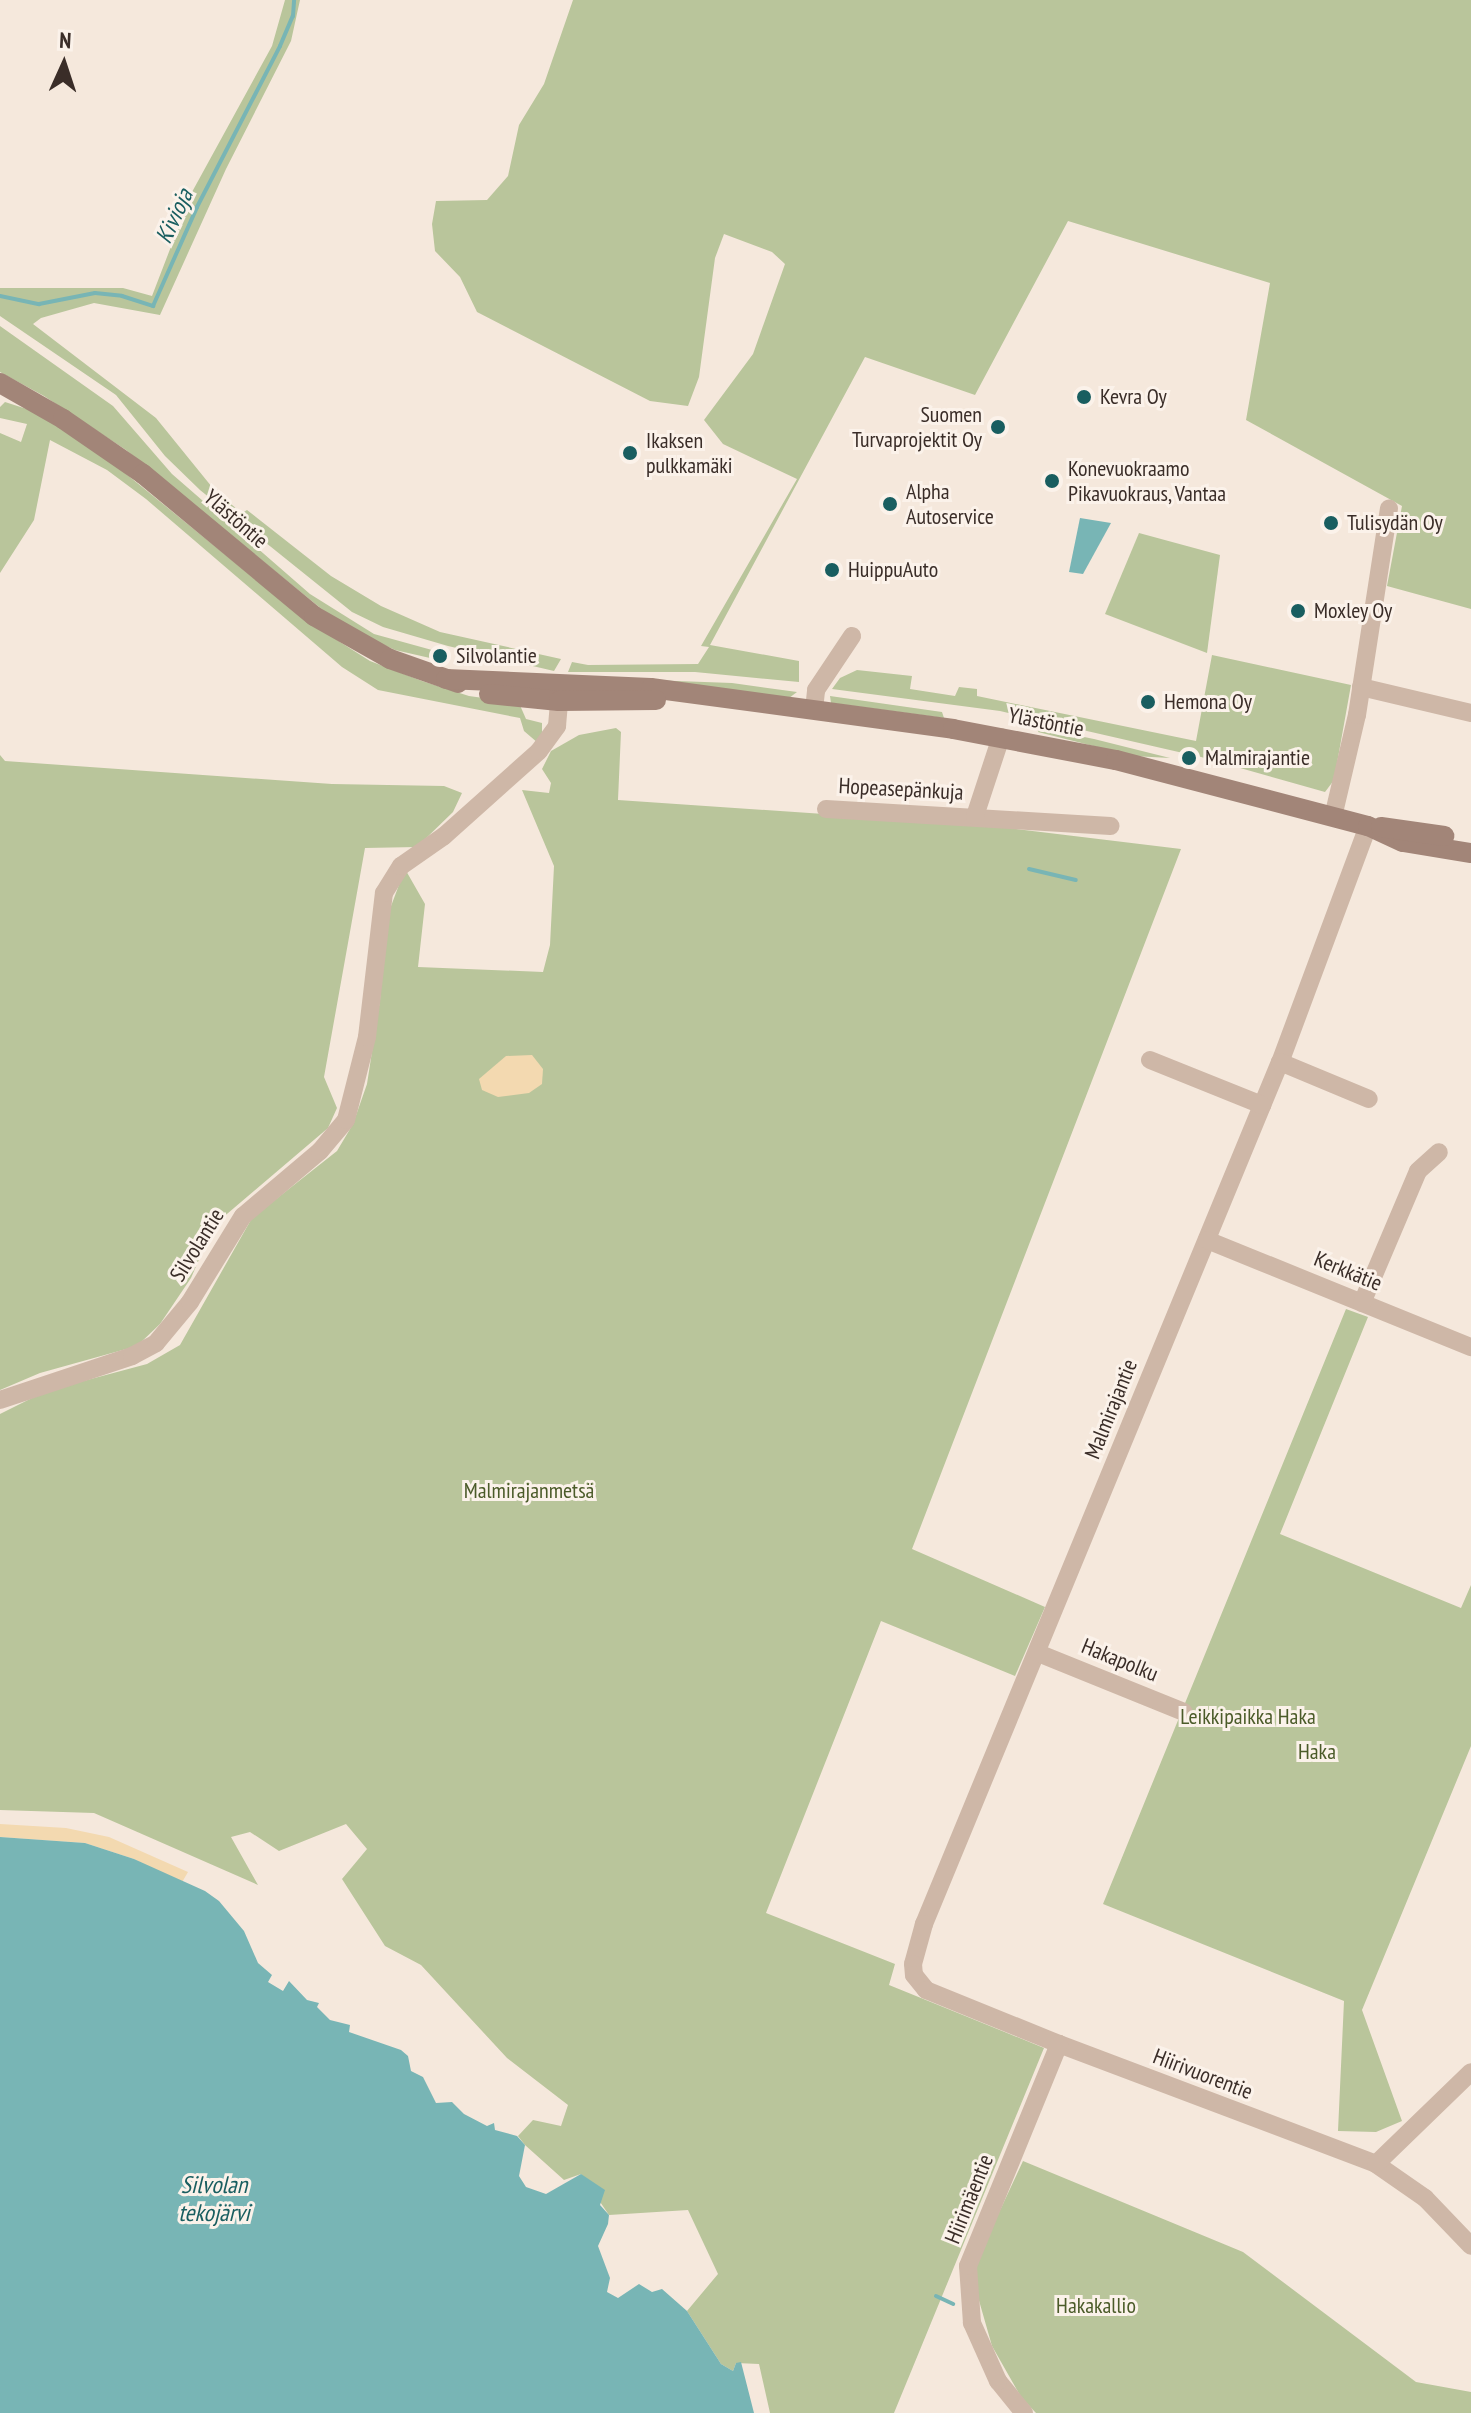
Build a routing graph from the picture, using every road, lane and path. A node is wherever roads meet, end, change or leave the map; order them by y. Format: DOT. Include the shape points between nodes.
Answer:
graph roads {
  1 [pos="0,383"];
  2 [pos="1389,508"];
  3 [pos="852,636"];
  4 [pos="1361,687"];
  5 [pos="560,694"];
  6 [pos="814,710"];
  7 [pos="1471,713"];
  8 [pos="1001,737"];
  9 [pos="826,809"];
  10 [pos="975,816"];
  11 [pos="1333,817"];
  12 [pos="1110,826"];
  13 [pos="1368,826"];
  14 [pos="1471,844"];
  15 [pos="1471,853"];
  16 [pos="1150,1060"];
  17 [pos="1280,1062"];
  18 [pos="1369,1099"];
  19 [pos="1262,1105"];
  20 [pos="1439,1152"];
  21 [pos="1207,1240"];
  22 [pos="1362,1303"];
  23 [pos="1471,1347"];
  24 [pos="0,1400"];
  25 [pos="1038,1653"];
  26 [pos="1184,1712"];
  27 [pos="913,1964"];
  28 [pos="1059,2044"];
  29 [pos="1471,2072"];
  30 [pos="1376,2164"];
  31 [pos="1471,2246"];
  32 [pos="1024,2413"];
  1 -- 5 [label="main road, Ylästöntie" via="131,465 314,616 390,659 446,679"];
  2 -- 4 [label="street"];
  3 -- 6 [label="street" via="816,690"];
  4 -- 7 [label="street"];
  4 -- 11 [label="street"];
  5 -- 6 [label="main road, Ylästöntie" via="651,688"];
  5 -- 24 [label="street, Silvolantie" via="557,726 539,751 444,836 401,866 384,893 367,1037 346,1120 320,1151 243,1216 190,1302 156,1343"];
  6 -- 8 [label="main road, Ylästöntie"];
  8 -- 10 [label="street, Hopeasepänkuja"];
  8 -- 11 [label="main road, Ylästöntie" via="1116,760"];
  9 -- 10 [label="street, Hopeasepänkuja"];
  10 -- 12 [label="street, Hopeasepänkuja"];
  11 -- 13 [label="main road, Ylästöntie"];
  13 -- 14 [label="main road, Ylästöntie" via="1405,828"];
  13 -- 15 [label="main road, Ylästöntie" via="1403,842"];
  13 -- 17 [label="street, Malmirajantie"];
  16 -- 19 [label="street"];
  17 -- 18 [label="street"];
  17 -- 19 [label="street, Malmirajantie"];
  19 -- 21 [label="street, Malmirajantie"];
  20 -- 22 [label="street" via="1418,1171"];
  21 -- 22 [label="street, Kerkkätie"];
  21 -- 25 [label="street, Malmirajantie"];
  22 -- 23 [label="street, Kerkkätie"];
  25 -- 26 [label="street, Hakapolku"];
  25 -- 27 [label="street, Malmirajantie" via="924,1924"];
  27 -- 28 [label="street, Hiirivuorentie" via="914,1975 926,1990"];
  28 -- 30 [label="street, Hiirivuorentie"];
  28 -- 32 [label="street, Hiirimäentie" via="968,2266 974,2331 998,2381"];
  29 -- 30 [label="street"];
  30 -- 31 [label="street, Hiirivuorentie" via="1425,2198"];
}
